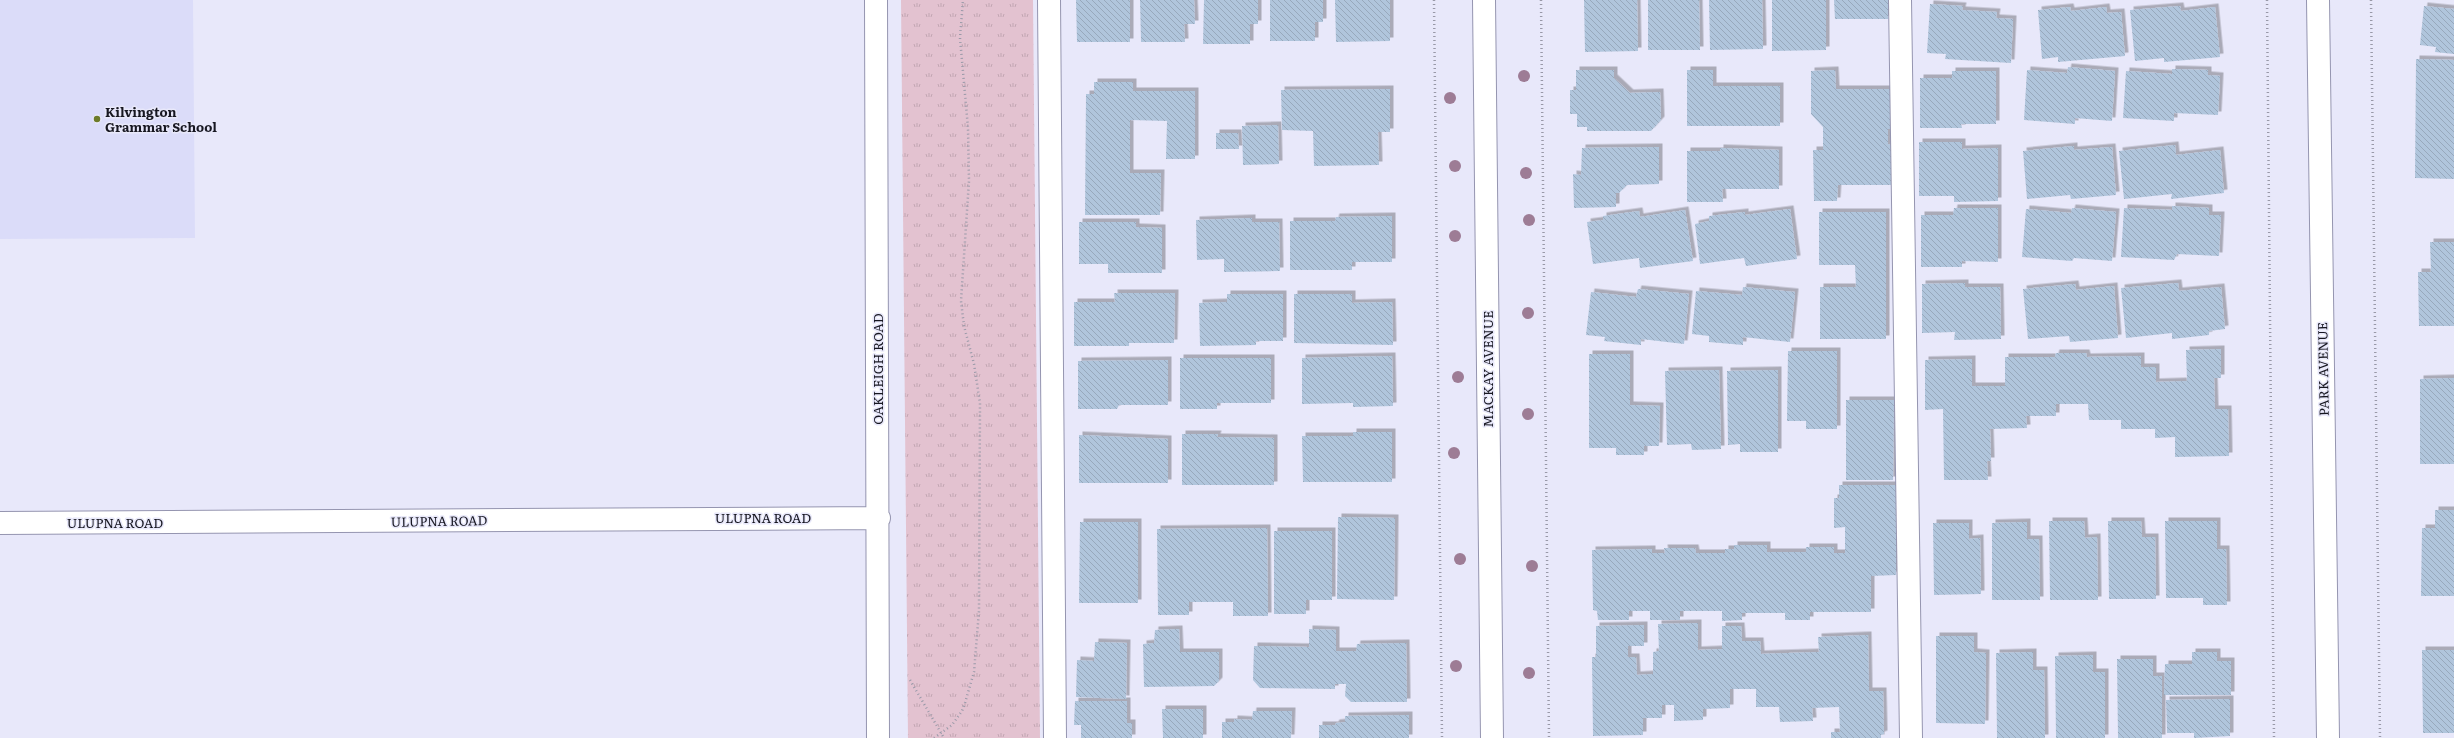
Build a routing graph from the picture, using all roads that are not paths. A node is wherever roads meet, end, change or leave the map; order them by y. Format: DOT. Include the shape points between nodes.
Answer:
graph roads {
  1 [pos="876,0"];
  2 [pos="1049,0"];
  3 [pos="1484,0"];
  4 [pos="1900,0"];
  5 [pos="2318,0"];
  6 [pos="879,518"];
  7 [pos="0,523"];
  8 [pos="878,738"];
  9 [pos="1055,738"];
  10 [pos="1492,738"];
  11 [pos="1911,738"];
  12 [pos="2328,738"];
  1 -- 6 [label="street, OAKLEIGH ROAD"];
  2 -- 9 [label="street"];
  3 -- 10 [label="street, MACKAY AVENUE"];
  4 -- 11 [label="street"];
  5 -- 12 [label="street, PARK AVENUE"];
  6 -- 7 [label="street, ULUPNA ROAD"];
  6 -- 8 [label="street, OAKLEIGH ROAD"];
}
